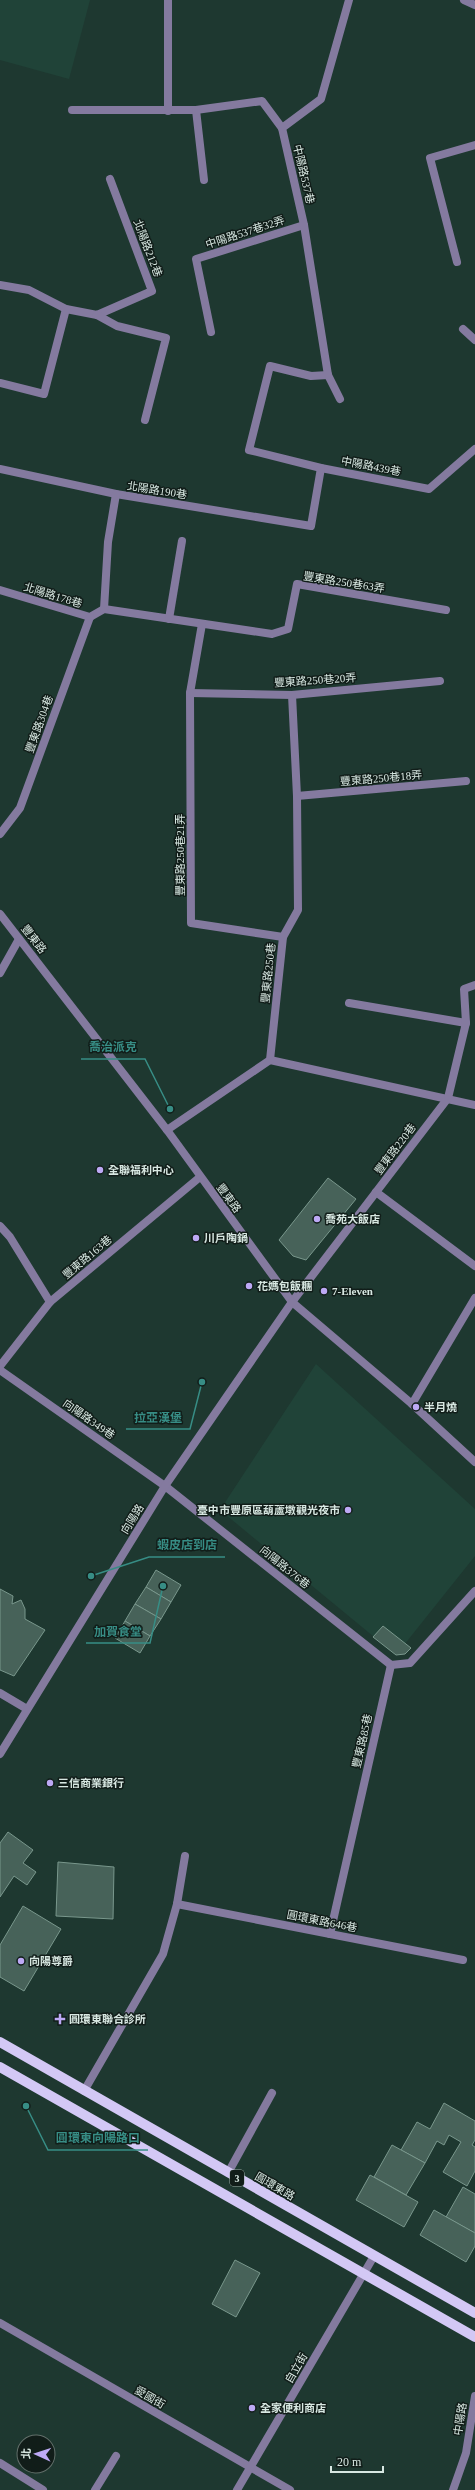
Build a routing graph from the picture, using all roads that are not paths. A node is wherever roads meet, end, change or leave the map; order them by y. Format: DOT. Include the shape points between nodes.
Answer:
graph roads {
  1 [pos="168,0"];
  2 [pos="349,0"];
  3 [pos="464,0"];
  4 [pos="475,5"];
  5 [pos="72,110"];
  6 [pos="196,110"];
  7 [pos="168,111"];
  8 [pos="282,128"];
  9 [pos="475,145"];
  10 [pos="110,180"];
  11 [pos="204,180"];
  12 [pos="304,225"];
  13 [pos="457,262"];
  14 [pos="0,285"];
  15 [pos="66,310"];
  16 [pos="97,315"];
  17 [pos="463,329"];
  18 [pos="211,332"];
  19 [pos="475,340"];
  20 [pos="328,375"];
  21 [pos="0,383"];
  22 [pos="340,399"];
  23 [pos="145,420"];
  24 [pos="475,449"];
  25 [pos="321,468"];
  26 [pos="0,469"];
  27 [pos="116,494"];
  28 [pos="182,541"];
  29 [pos="0,590"];
  30 [pos="104,609"];
  31 [pos="446,610"];
  32 [pos="90,617"];
  33 [pos="169,619"];
  34 [pos="202,624"];
  35 [pos="440,681"];
  36 [pos="190,693"];
  37 [pos="292,695"];
  38 [pos="466,781"];
  39 [pos="297,796"];
  40 [pos="0,834"];
  41 [pos="0,914"];
  42 [pos="283,937"];
  43 [pos="20,939"];
  44 [pos="0,973"];
  45 [pos="475,985"];
  46 [pos="350,1003"];
  47 [pos="466,1023"];
  48 [pos="270,1060"];
  49 [pos="448,1098"];
  50 [pos="475,1105"];
  51 [pos="167,1130"];
  52 [pos="200,1177"];
  53 [pos="376,1192"];
  54 [pos="0,1226"];
  55 [pos="475,1266"];
  56 [pos="475,1298"];
  57 [pos="50,1302"];
  58 [pos="292,1302"];
  59 [pos="0,1366"];
  60 [pos="0,1370"];
  61 [pos="412,1404"];
  62 [pos="475,1462"];
  63 [pos="165,1486"];
  64 [pos="475,1591"];
  65 [pos="391,1665"];
  66 [pos="0,1693"];
  67 [pos="27,1710"];
  68 [pos="0,1754"];
  69 [pos="185,1856"];
  70 [pos="177,1904"];
  71 [pos="330,1934"];
  72 [pos="463,1960"];
  73 [pos="0,2042"];
  74 [pos="0,2067"];
  75 [pos="84,2092"];
  76 [pos="272,2093"];
  77 [pos="228,2173"];
  78 [pos="374,2256"];
  79 [pos="364,2274"];
  80 [pos="475,2313"];
  81 [pos="0,2323"];
  82 [pos="475,2337"];
  83 [pos="475,2396"];
  84 [pos="116,2456"];
  85 [pos="0,2463"];
  86 [pos="250,2468"];
  87 [pos="42,2490"];
  88 [pos="95,2490"];
  89 [pos="237,2490"];
  90 [pos="290,2490"];
  91 [pos="453,2490"];
  1 -- 7 [label="street"];
  2 -- 8 [label="street" via="321,99"];
  3 -- 4 [label="street"];
  5 -- 7 [label="street"];
  6 -- 7 [label="street"];
  6 -- 8 [label="street" via="262,101"];
  6 -- 11 [label="street"];
  8 -- 12 [label="street, 中陽路537巷"];
  9 -- 13 [label="street" via="430,158"];
  10 -- 16 [label="street, 北陽路212巷" via="152,291"];
  12 -- 18 [label="street, 中陽路537巷32弄" via="196,259"];
  12 -- 20 [label="street, 中陽路537巷"];
  14 -- 15 [label="street" via="28,290"];
  15 -- 16 [label="street"];
  15 -- 21 [label="street" via="44,394"];
  16 -- 23 [label="street" via="117,326 166,338"];
  17 -- 19 [label="street"];
  20 -- 22 [label="street, 中陽路537巷"];
  20 -- 25 [label="street, 中陽路439巷" via="312,376 270,366 249,450"];
  24 -- 25 [label="street, 中陽路439巷" via="429,489"];
  25 -- 27 [label="street, 北陽路190巷" via="311,526"];
  26 -- 27 [label="street, 北陽路190巷"];
  27 -- 30 [label="street" via="108,542"];
  28 -- 33 [label="street"];
  29 -- 32 [label="street, 北陽路178巷"];
  30 -- 32 [label="street, 北陽路178巷"];
  30 -- 33 [label="street"];
  31 -- 34 [label="street, 豐東路250巷63弄" via="297,584 288,629 272,634"];
  32 -- 40 [label="street, 豐東路304巷" via="20,808"];
  33 -- 34 [label="street, 豐東路250巷63弄"];
  34 -- 36 [label="street"];
  35 -- 37 [label="street, 豐東路250巷20弄"];
  36 -- 37 [label="street, 豐東路250巷20弄"];
  36 -- 42 [label="street, 豐東路250巷21弄" via="191,923"];
  37 -- 39 [label="street, 豐東路250巷"];
  38 -- 39 [label="street, 豐東路250巷18弄"];
  39 -- 42 [label="street, 豐東路250巷" via="298,910"];
  41 -- 43 [label="street, 豐東路"];
  42 -- 48 [label="street, 豐東路250巷"];
  43 -- 44 [label="street"];
  43 -- 51 [label="street, 豐東路"];
  45 -- 47 [label="street, 豐東路220巷" via="464,989"];
  46 -- 47 [label="street"];
  47 -- 49 [label="street, 豐東路220巷"];
  48 -- 49 [label="street"];
  48 -- 51 [label="street"];
  49 -- 50 [label="street"];
  49 -- 53 [label="street, 豐東路220巷"];
  51 -- 52 [label="street, 豐東路"];
  52 -- 57 [label="street, 豐東路163巷"];
  52 -- 58 [label="street, 豐東路"];
  53 -- 55 [label="street"];
  53 -- 58 [label="street, 豐東路220巷"];
  54 -- 57 [label="street" via="10,1237"];
  56 -- 61 [label="street"];
  57 -- 59 [label="street, 豐東路163巷"];
  58 -- 61 [label="street, 豐東路"];
  58 -- 63 [label="street, 向陽路"];
  60 -- 63 [label="street, 向陽路349巷"];
  61 -- 62 [label="street, 豐東路"];
  63 -- 65 [label="street, 向陽路376巷"];
  63 -- 67 [label="street, 向陽路"];
  64 -- 65 [label="street" via="410,1663"];
  65 -- 71 [label="street, 豐東路85巷"];
  66 -- 67 [label="street"];
  67 -- 68 [label="street, 向陽路"];
  69 -- 70 [label="street"];
  70 -- 71 [label="street, 圓環東路646巷"];
  70 -- 75 [label="street" via="162,1954"];
  71 -- 72 [label="street, 圓環東路646巷"];
  73 -- 75 [label="main road, 圓環東路 / 3"];
  74 -- 79 [label="main road, 3"];
  75 -- 77 [label="main road, 圓環東路 / 3"];
  76 -- 77 [label="street"];
  77 -- 78 [label="main road, 圓環東路 / 3"];
  78 -- 79 [label="street, 自立街"];
  78 -- 80 [label="main road, 圓環東路 / 3"];
  79 -- 82 [label="main road, 3"];
  79 -- 86 [label="street, 自立街"];
  81 -- 86 [label="street, 愛國街"];
  83 -- 91 [label="street, 中陽路" via="466,2453"];
  84 -- 88 [label="street"];
  85 -- 87 [label="street"];
  86 -- 89 [label="street, 自立街"];
  86 -- 90 [label="street, 愛國街"];
}
